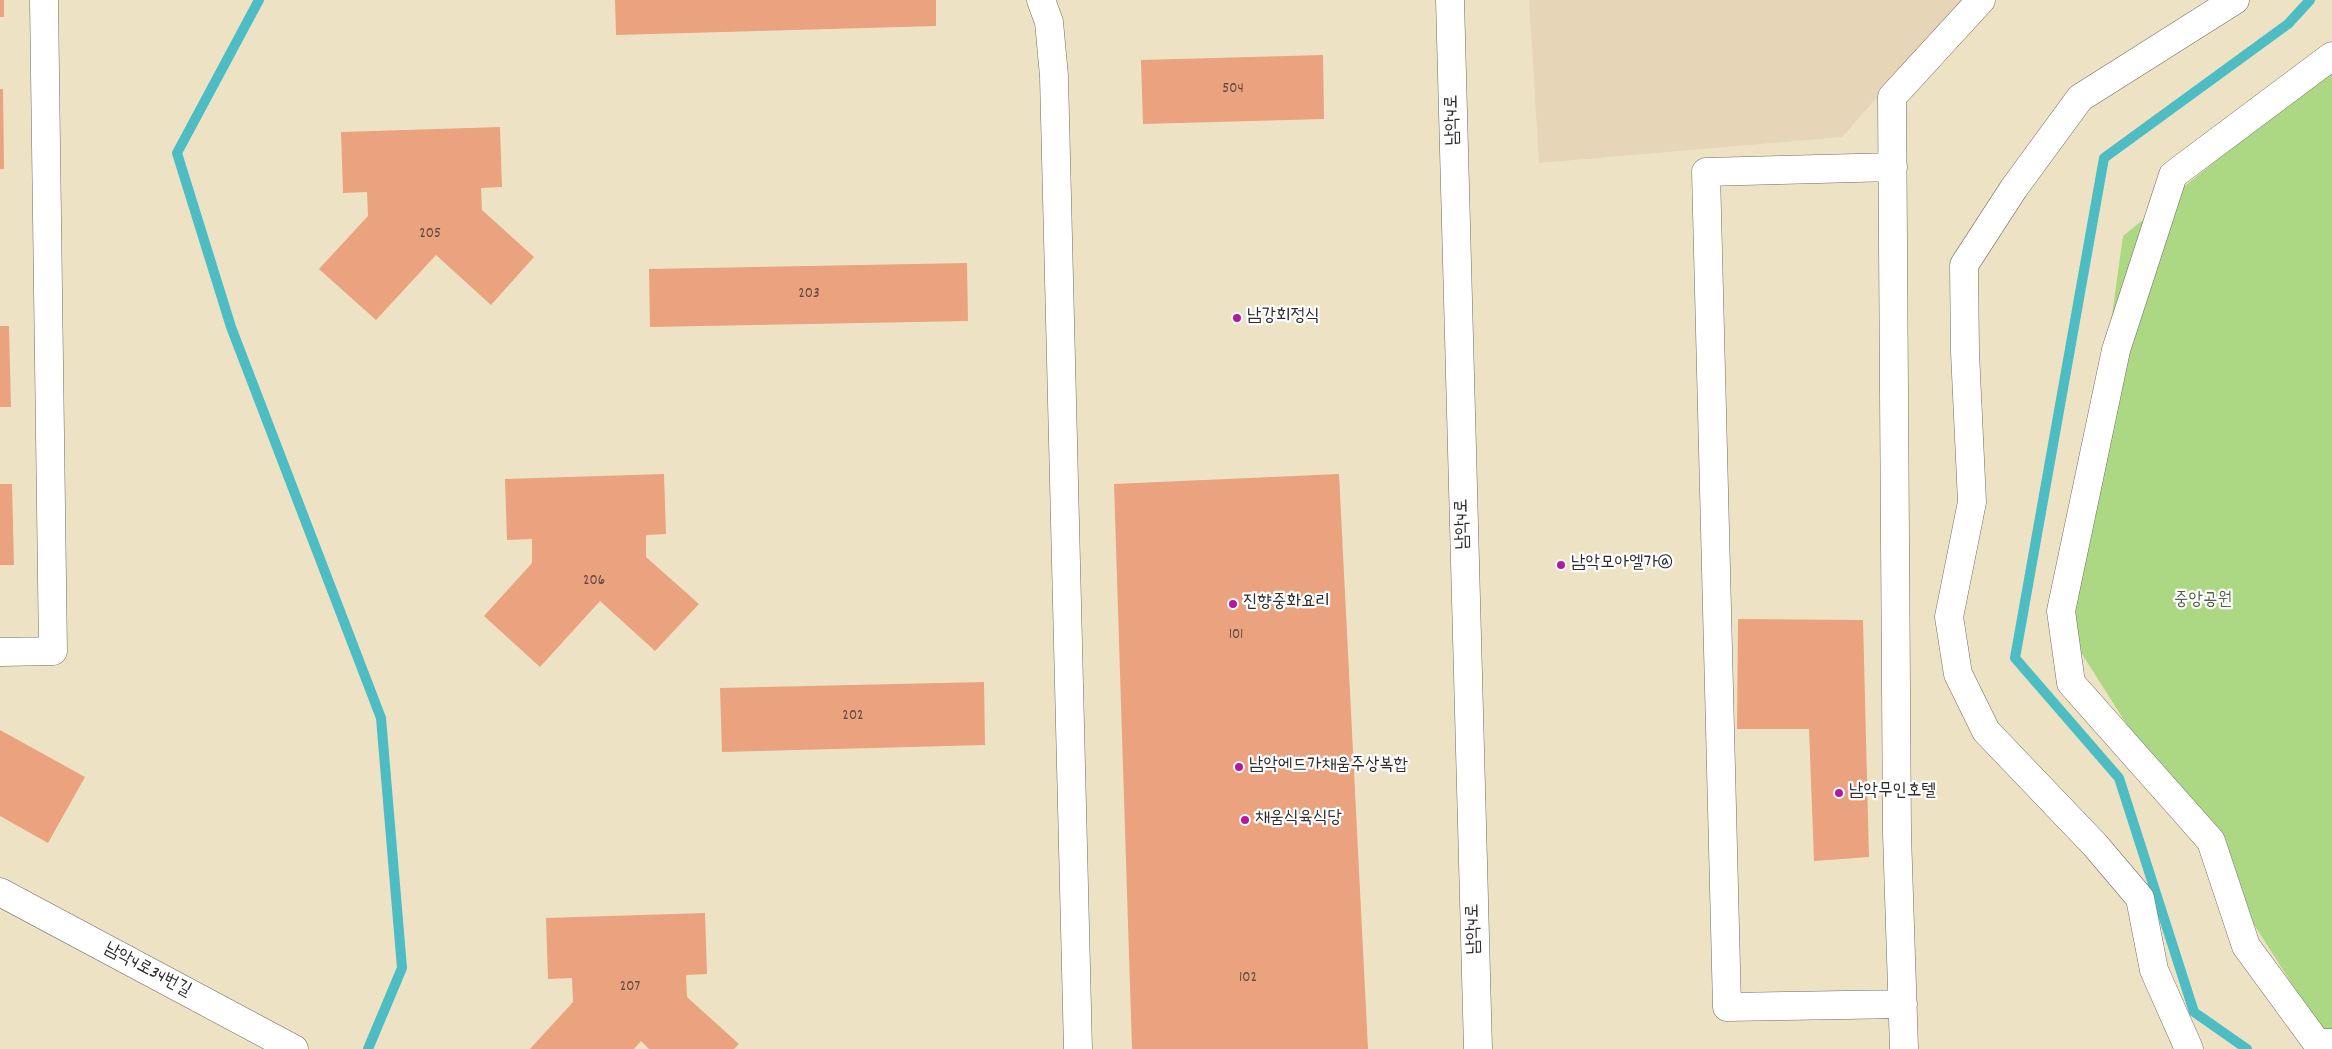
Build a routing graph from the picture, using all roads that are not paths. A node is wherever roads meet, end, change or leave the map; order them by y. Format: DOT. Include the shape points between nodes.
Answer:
graph roads {
  1 [pos="44,0"];
  2 [pos="1042,0"];
  3 [pos="1450,0"];
  4 [pos="1981,0"];
  5 [pos="2235,0"];
  6 [pos="2332,56"];
  7 [pos="1893,167"];
  8 [pos="0,652"];
  9 [pos="0,892"];
  10 [pos="1903,1004"];
  11 [pos="2332,1043"];
  12 [pos="294,1049"];
  13 [pos="1078,1049"];
  14 [pos="1478,1049"];
  15 [pos="1904,1049"];
  16 [pos="2189,1049"];
  1 -- 8 [label="street" via="53,652"];
  2 -- 13 [label="street" via="1049,22 1054,76"];
  3 -- 14 [label="street, 남악4로"];
  4 -- 7 [label="street" via="1892,97"];
  5 -- 16 [label="street" via="2080,98 2014,188 1964,265 1964,352 1972,502 1949,617 1958,674 1986,731 2095,845 2140,898 2154,970"];
  6 -- 11 [label="street" via="2174,175 2116,350 2061,611 2071,683 2211,841 2246,946 2317,1043"];
  7 -- 10 [label="street" via="1897,824"];
  7 -- 10 [label="street" via="1706,172 1727,1007"];
  9 -- 12 [label="street, 남악4로34번길"];
  10 -- 15 [label="street"];
}
